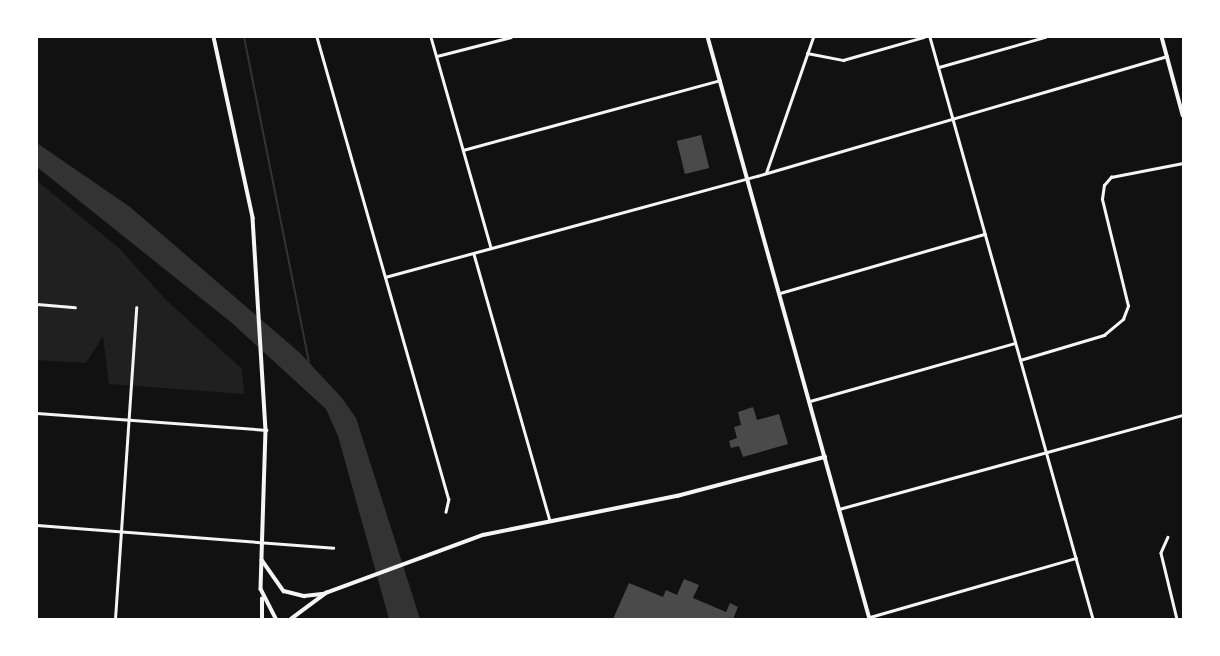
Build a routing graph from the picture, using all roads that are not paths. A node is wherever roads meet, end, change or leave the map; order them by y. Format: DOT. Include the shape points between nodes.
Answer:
graph roads {
  1 [pos="214,37"];
  2 [pos="317,37"];
  3 [pos="431,37"];
  4 [pos="511,37"];
  5 [pos="708,37"];
  6 [pos="813,37"];
  7 [pos="924,37"];
  8 [pos="930,37"];
  9 [pos="1045,37"];
  10 [pos="1162,37"];
  11 [pos="807,53"];
  12 [pos="1167,56"];
  13 [pos="437,57"];
  14 [pos="939,67"];
  15 [pos="720,80"];
  16 [pos="1183,113"];
  17 [pos="953,117"];
  18 [pos="463,150"];
  19 [pos="1183,163"];
  20 [pos="766,173"];
  21 [pos="747,178"];
  22 [pos="985,234"];
  23 [pos="491,248"];
  24 [pos="473,253"];
  25 [pos="386,277"];
  26 [pos="780,293"];
  27 [pos="37,304"];
  28 [pos="75,307"];
  29 [pos="136,308"];
  30 [pos="1015,343"];
  31 [pos="1020,360"];
  32 [pos="809,401"];
  33 [pos="37,413"];
  34 [pos="1183,415"];
  35 [pos="126,420"];
  36 [pos="266,430"];
  37 [pos="1046,450"];
  38 [pos="825,457"];
  39 [pos="839,509"];
  40 [pos="446,512"];
  41 [pos="550,520"];
  42 [pos="37,525"];
  43 [pos="120,531"];
  44 [pos="1168,537"];
  45 [pos="263,542"];
  46 [pos="333,548"];
  47 [pos="1076,558"];
  48 [pos="262,559"];
  49 [pos="326,593"];
  50 [pos="262,597"];
  51 [pos="870,618"];
  52 [pos="115,619"];
  53 [pos="261,619"];
  54 [pos="276,619"];
  55 [pos="291,619"];
  56 [pos="1093,619"];
  57 [pos="1177,619"];
  1 -- 36 [label="street" via="250,194"];
  2 -- 25 [label="street"];
  3 -- 13 [label="street"];
  4 -- 13 [label="street"];
  5 -- 15 [label="street"];
  6 -- 11 [label="street"];
  7 -- 11 [label="street" via="843,60"];
  8 -- 14 [label="street"];
  9 -- 14 [label="street"];
  10 -- 12 [label="street"];
  11 -- 20 [label="street"];
  12 -- 16 [label="street"];
  12 -- 17 [label="street"];
  13 -- 18 [label="street"];
  14 -- 17 [label="street"];
  15 -- 18 [label="street"];
  15 -- 21 [label="street"];
  17 -- 20 [label="street"];
  17 -- 22 [label="street"];
  18 -- 23 [label="street"];
  19 -- 31 [label="street" via="1111,177 1104,185 1102,199 1128,306 1123,319 1104,335"];
  20 -- 21 [label="street"];
  21 -- 23 [label="street"];
  21 -- 26 [label="street"];
  22 -- 26 [label="street"];
  22 -- 30 [label="street"];
  23 -- 24 [label="street"];
  24 -- 25 [label="street"];
  24 -- 41 [label="street"];
  25 -- 40 [label="street" via="449,499"];
  26 -- 32 [label="street"];
  27 -- 28 [label="street"];
  29 -- 35 [label="street"];
  30 -- 31 [label="street"];
  30 -- 32 [label="street"];
  31 -- 37 [label="street"];
  32 -- 38 [label="street"];
  33 -- 35 [label="street"];
  34 -- 37 [label="street"];
  35 -- 36 [label="street"];
  35 -- 43 [label="street"];
  36 -- 45 [label="street"];
  37 -- 39 [label="street"];
  37 -- 47 [label="street"];
  38 -- 39 [label="street"];
  38 -- 41 [label="street" via="686,494"];
  39 -- 51 [label="street"];
  41 -- 49 [label="street" via="494,531"];
  42 -- 43 [label="street"];
  43 -- 45 [label="street"];
  43 -- 52 [label="street"];
  44 -- 57 [label="street" via="1161,553"];
  45 -- 46 [label="street"];
  45 -- 48 [label="street"];
  47 -- 51 [label="street"];
  47 -- 56 [label="street"];
  48 -- 49 [label="street" via="267,573 284,591 304,596"];
  48 -- 50 [label="street"];
  49 -- 55 [label="street"];
  50 -- 53 [label="street"];
  50 -- 54 [label="street"];
}
